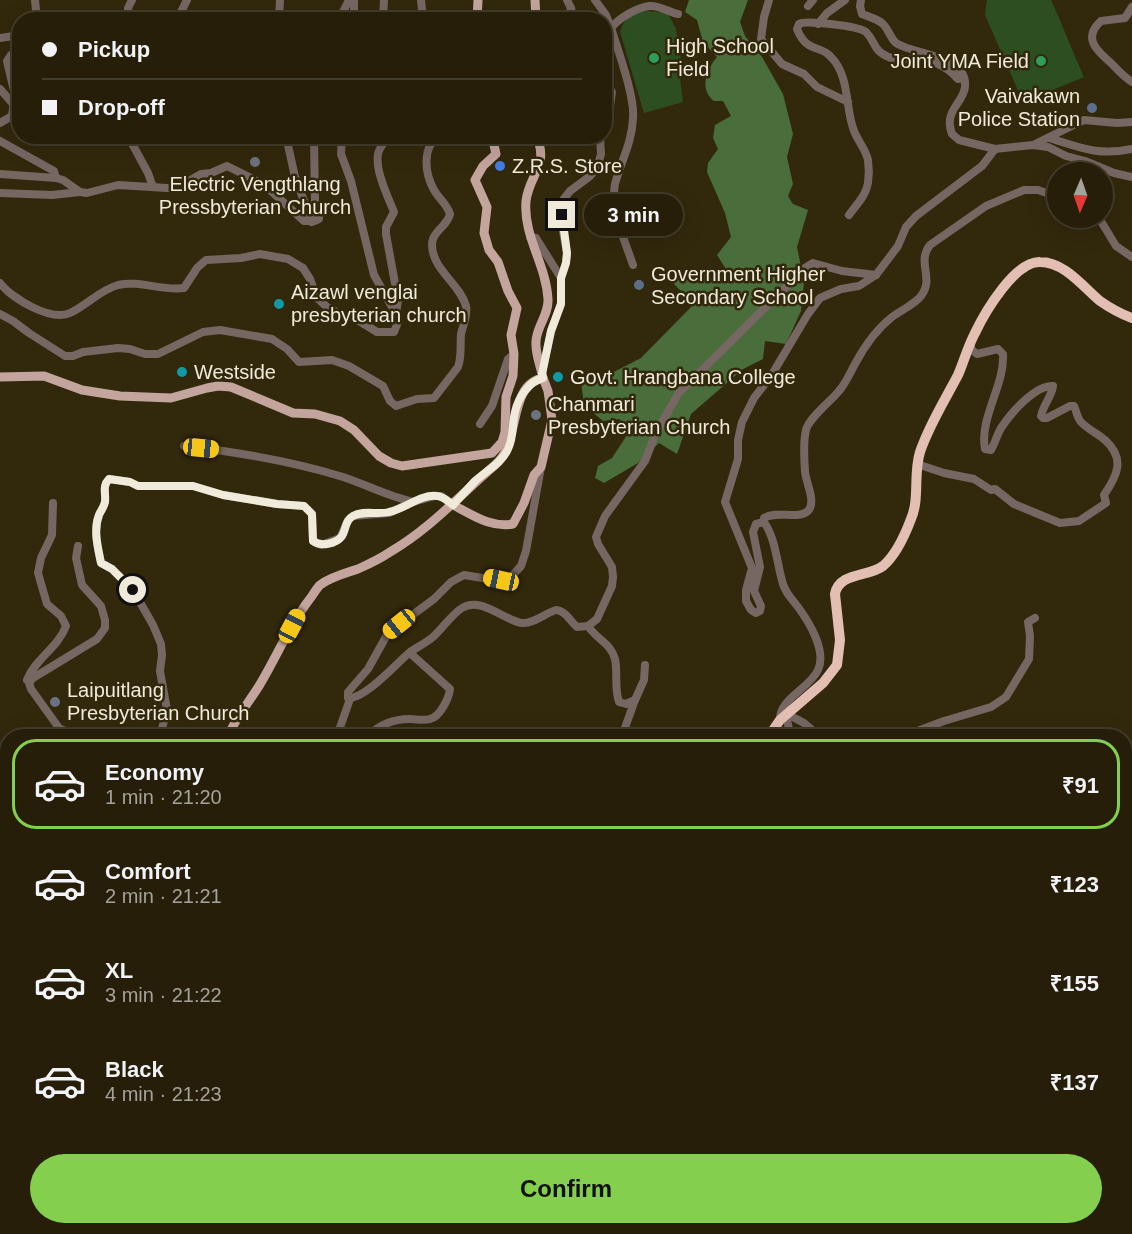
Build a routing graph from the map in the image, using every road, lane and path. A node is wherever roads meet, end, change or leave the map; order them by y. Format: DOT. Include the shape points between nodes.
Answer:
graph roads {
  1 [pos="770,0"];
  2 [pos="845,0"];
  3 [pos="861,0"];
  4 [pos="1132,7"];
  5 [pos="678,14"];
  6 [pos="818,24"];
  7 [pos="612,27"];
  8 [pos="612,42"];
  9 [pos="12,55"];
  10 [pos="12,78"];
  11 [pos="963,78"];
  12 [pos="1132,82"];
  13 [pos="0,89"];
  14 [pos="12,100"];
  15 [pos="848,102"];
  16 [pos="1132,122"];
  17 [pos="1049,138"];
  18 [pos="0,141"];
  19 [pos="132,144"];
  20 [pos="288,144"];
  21 [pos="314,144"];
  22 [pos="342,144"];
  23 [pos="382,144"];
  24 [pos="431,144"];
  25 [pos="494,144"];
  26 [pos="539,144"];
  27 [pos="600,144"];
  28 [pos="1033,145"];
  29 [pos="995,149"];
  30 [pos="1132,149"];
  31 [pos="0,174"];
  32 [pos="1132,177"];
  33 [pos="56,178"];
  34 [pos="153,187"];
  35 [pos="80,192"];
  36 [pos="0,193"];
  37 [pos="1047,193"];
  38 [pos="849,215"];
  39 [pos="312,222"];
  40 [pos="1105,228"];
  41 [pos="530,237"];
  42 [pos="1132,257"];
  43 [pos="633,265"];
  44 [pos="876,275"];
  45 [pos="561,278"];
  46 [pos="0,283"];
  47 [pos="0,314"];
  48 [pos="396,314"];
  49 [pos="1132,318"];
  50 [pos="970,343"];
  51 [pos="514,354"];
  52 [pos="542,376"];
  53 [pos="1,378"];
  54 [pos="480,424"];
  55 [pos="184,446"];
  56 [pos="917,464"];
  57 [pos="541,467"];
  58 [pos="53,502"];
  59 [pos="413,502"];
  60 [pos="453,505"];
  61 [pos="764,522"];
  62 [pos="78,546"];
  63 [pos="1035,618"];
  64 [pos="588,626"];
  65 [pos="410,653"];
  66 [pos="645,665"];
  67 [pos="29,684"];
  68 [pos="350,699"];
  69 [pos="636,700"];
  70 [pos="784,716"];
  71 [pos="64,729"];
  72 [pos="162,729"];
  73 [pos="231,729"];
  74 [pos="339,729"];
  75 [pos="378,729"];
  76 [pos="625,729"];
  77 [pos="774,729"];
  78 [pos="789,729"];
  79 [pos="811,729"];
  80 [pos="924,729"];
  81 [pos="0,781"];
  82 [pos="0,795"];
  1 -- 15 [label="street" via="761,39 782,64"];
  2 -- 6 [label="street"];
  3 -- 11 [label="street" via="862,14 882,22 897,44 945,59"];
  4 -- 12 [label="street" via="1125,18 1101,21 1092,40 1096,50"];
  5 -- 7 [label="street" via="649,6 623,17"];
  6 -- 11 [label="street" via="858,28 883,54 894,59 935,62 958,79"];
  6 -- 15 [label="street" via="804,22 797,29 810,48 825,51 833,58 841,71"];
  8 -- 43 [label="street" via="630,91 634,116 615,185 618,218"];
  9 -- 10 [label="street" via="7,61"];
  11 -- 29 [label="street" via="964,90 951,113 952,134 959,140"];
  13 -- 14 [label="street"];
  15 -- 38 [label="street" via="853,129 869,164 866,192"];
  16 -- 17 [label="street" via="1084,120"];
  17 -- 28 [label="street"];
  17 -- 30 [label="street" via="1096,151"];
  18 -- 33 [label="street" via="54,171"];
  19 -- 34 [label="street"];
  20 -- 39 [label="street"];
  21 -- 39 [label="street" via="319,219"];
  22 -- 48 [label="street" via="374,274"];
  23 -- 48 [label="street" via="378,158 383,188 394,212 386,234 398,300"];
  24 -- 47 [label="street" via="428,173 450,214 434,236 432,251 466,309 458,367 434,398 396,406 383,386 349,366 332,360 299,362 272,339 230,331 203,332 158,354 124,348 65,356"];
  25 -- 51 [label="main road" via="496,154 475,180 487,207 484,233 489,250 517,308 511,335"];
  26 -- 41 [label="main road" via="542,155 526,201"];
  27 -- 45 [label="street" via="597,168 563,200 567,253"];
  28 -- 29 [label="street"];
  28 -- 32 [label="street"];
  29 -- 44 [label="street" via="982,166 906,226 898,246"];
  31 -- 33 [label="street"];
  33 -- 35 [label="street"];
  34 -- 35 [label="street" via="118,185"];
  34 -- 39 [label="street" via="177,188 201,174 231,167 269,189 304,221"];
  35 -- 36 [label="street"];
  37 -- 61 [label="street" via="1024,190 986,206 930,245 923,261 925,290 891,318 870,342 839,391 807,427 804,450 810,508 798,515 772,514"];
  40 -- 42 [label="street" via="1116,246"];
  41 -- 45 [label="street" via="536,238"];
  41 -- 52 [label="main road" via="548,296 548,309 536,343"];
  44 -- 61 [label="street" via="860,286 820,298 742,422 738,459 725,502 750,560 746,601 756,613 761,606 754,591 760,567 753,532 756,524"];
  44 -- 64 [label="street" via="813,263 678,394 645,461 605,516 596,537 613,577 604,606"];
  45 -- 52 [label="street" via="561,304"];
  46 -- 48 [label="street" via="35,308 66,314 118,285 183,288 206,260 267,254 303,268 317,298 327,307 377,332 397,329"];
  49 -- 50 [label="highway" via="1100,300 1059,267 1034,262 1007,284"];
  50 -- 56 [label="highway"];
  50 -- 56 [label="street" via="977,354 999,349 1003,354 985,450 991,450 1000,429 1025,401 1044,387 1053,386 1041,416 1047,418 1074,406 1081,422 1114,452 1116,478 1104,495 1106,503 1079,521 1060,523 1014,504 974,479"];
  51 -- 53 [label="main road" via="513,376 506,397 506,432 492,453 402,466 380,456 340,421 293,413 231,387 207,388 171,398 82,390 44,376"];
  51 -- 54 [label="street" via="508,359 492,405"];
  52 -- 57 [label="main road" via="552,420"];
  52 -- 60 [label="main road" via="521,397 508,449"];
  55 -- 59 [label="street" via="300,466"];
  56 -- 70 [label="highway" via="914,512 894,553 881,568 837,586 837,665 823,683"];
  57 -- 60 [label="main road" via="513,524 487,523"];
  57 -- 68 [label="street" via="521,566 511,577 501,580 464,575 451,582 388,633 368,669 348,692"];
  58 -- 67 [label="street" via="52,535 38,576 47,604 64,620 66,628 30,674"];
  59 -- 60 [label="street" via="438,495"];
  59 -- 72 [label="street" via="389,513 353,516 340,538 321,545 313,541 312,514 304,506 223,495 193,486 138,486 113,479 106,481 97,526 101,563 133,590 160,640 160,672 167,710"];
  60 -- 73 [label="main road" via="391,552 321,585 299,612"];
  61 -- 70 [label="street" via="783,586 807,622 820,657 818,671 779,716"];
  62 -- 67 [label="street" via="76,558 82,585 101,606 105,628 97,639"];
  63 -- 80 [label="street" via="1028,621 1030,650 1026,667 1000,703"];
  64 -- 65 [label="street" via="577,627 561,610 522,623 470,604"];
  64 -- 69 [label="street" via="593,635 608,644 615,659 620,702"];
  65 -- 68 [label="street"];
  65 -- 75 [label="street" via="450,689 447,699 429,719 398,720"];
  66 -- 69 [label="street"];
  67 -- 71 [label="street" via="56,724"];
  68 -- 74 [label="street"];
  69 -- 76 [label="street"];
  70 -- 77 [label="highway"];
  70 -- 78 [label="street"];
  70 -- 79 [label="street"];
  81 -- 82 [label="street"];
}
